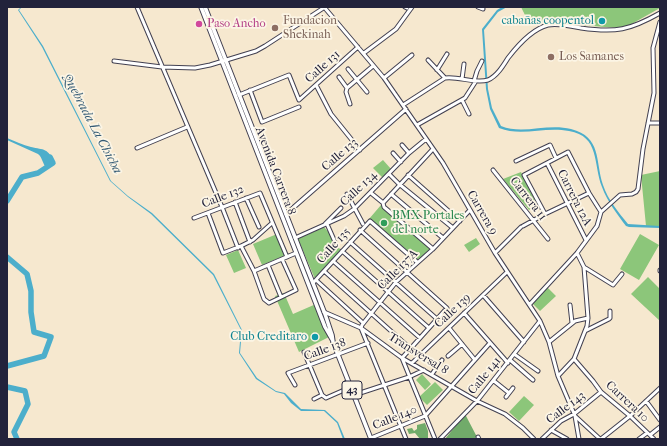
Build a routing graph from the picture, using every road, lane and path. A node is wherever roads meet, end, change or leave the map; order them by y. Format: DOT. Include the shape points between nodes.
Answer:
graph roads {
  1 [pos="136,7"];
  2 [pos="200,7"];
  3 [pos="205,7"];
  4 [pos="325,7"];
  5 [pos="407,7"];
  6 [pos="412,7"];
  7 [pos="478,7"];
  8 [pos="483,9"];
  9 [pos="408,13"];
  10 [pos="660,13"];
  11 [pos="660,22"];
  12 [pos="358,47"];
  13 [pos="364,53"];
  14 [pos="447,54"];
  15 [pos="412,55"];
  16 [pos="224,60"];
  17 [pos="428,60"];
  18 [pos="482,61"];
  19 [pos="114,62"];
  20 [pos="464,64"];
  21 [pos="373,66"];
  22 [pos="162,67"];
  23 [pos="348,69"];
  24 [pos="438,70"];
  25 [pos="339,77"];
  26 [pos="384,78"];
  27 [pos="445,78"];
  28 [pos="462,79"];
  29 [pos="357,80"];
  30 [pos="475,81"];
  31 [pos="316,85"];
  32 [pos="347,88"];
  33 [pos="250,90"];
  34 [pos="367,92"];
  35 [pos="239,95"];
  36 [pos="462,100"];
  37 [pos="350,104"];
  38 [pos="403,105"];
  39 [pos="299,107"];
  40 [pos="406,109"];
  41 [pos="469,114"];
  42 [pos="648,123"];
  43 [pos="660,123"];
  44 [pos="417,125"];
  45 [pos="187,127"];
  46 [pos="426,139"];
  47 [pos="402,145"];
  48 [pos="137,148"];
  49 [pos="433,149"];
  50 [pos="360,150"];
  51 [pos="393,153"];
  52 [pos="409,153"];
  53 [pos="556,158"];
  54 [pos="401,162"];
  55 [pos="516,162"];
  56 [pos="547,163"];
  57 [pos="493,170"];
  58 [pos="389,174"];
  59 [pos="408,175"];
  60 [pos="399,184"];
  61 [pos="371,193"];
  62 [pos="589,193"];
  63 [pos="347,194"];
  64 [pos="391,194"];
  65 [pos="246,198"];
  66 [pos="235,202"];
  67 [pos="382,202"];
  68 [pos="567,204"];
  69 [pos="222,207"];
  70 [pos="341,208"];
  71 [pos="354,209"];
  72 [pos="470,210"];
  73 [pos="601,212"];
  74 [pos="208,213"];
  75 [pos="286,214"];
  76 [pos="545,214"];
  77 [pos="194,218"];
  78 [pos="533,220"];
  79 [pos="460,221"];
  80 [pos="272,223"];
  81 [pos="325,224"];
  82 [pos="363,224"];
  83 [pos="259,228"];
  84 [pos="453,228"];
  85 [pos="360,230"];
  86 [pos="295,238"];
  87 [pos="443,238"];
  88 [pos="548,239"];
  89 [pos="586,240"];
  90 [pos="250,242"];
  91 [pos="335,242"];
  92 [pos="350,242"];
  93 [pos="240,247"];
  94 [pos="433,249"];
  95 [pos="342,251"];
  96 [pos="296,253"];
  97 [pos="495,253"];
  98 [pos="577,253"];
  99 [pos="287,257"];
  100 [pos="282,259"];
  101 [pos="333,261"];
  102 [pos="417,262"];
  103 [pos="268,265"];
  104 [pos="584,267"];
  105 [pos="254,271"];
  106 [pos="324,271"];
  107 [pos="406,271"];
  108 [pos="507,272"];
  109 [pos="622,274"];
  110 [pos="316,280"];
  111 [pos="396,282"];
  112 [pos="313,284"];
  113 [pos="387,292"];
  114 [pos="483,295"];
  115 [pos="281,297"];
  116 [pos="380,302"];
  117 [pos="530,304"];
  118 [pos="570,305"];
  119 [pos="610,311"];
  120 [pos="324,312"];
  121 [pos="371,312"];
  122 [pos="464,313"];
  123 [pos="588,318"];
  124 [pos="437,319"];
  125 [pos="540,321"];
  126 [pos="362,322"];
  127 [pos="572,323"];
  128 [pos="361,328"];
  129 [pos="429,328"];
  130 [pos="449,328"];
  131 [pos="585,331"];
  132 [pos="420,338"];
  133 [pos="333,342"];
  134 [pos="524,342"];
  135 [pos="549,342"];
  136 [pos="368,343"];
  137 [pos="490,343"];
  138 [pos="462,344"];
  139 [pos="411,349"];
  140 [pos="304,352"];
  141 [pos="514,354"];
  142 [pos="338,355"];
  143 [pos="448,356"];
  144 [pos="402,358"];
  145 [pos="574,359"];
  146 [pos="442,360"];
  147 [pos="475,360"];
  148 [pos="412,362"];
  149 [pos="509,362"];
  150 [pos="309,365"];
  151 [pos="424,370"];
  152 [pos="538,371"];
  153 [pos="432,374"];
  154 [pos="558,376"];
  155 [pos="409,377"];
  156 [pos="533,380"];
  157 [pos="494,381"];
  158 [pos="385,384"];
  159 [pos="295,385"];
  160 [pos="452,386"];
  161 [pos="351,387"];
  162 [pos="513,388"];
  163 [pos="660,388"];
  164 [pos="601,392"];
  165 [pos="509,393"];
  166 [pos="322,395"];
  167 [pos="354,395"];
  168 [pos="506,397"];
  169 [pos="314,399"];
  170 [pos="477,401"];
  171 [pos="646,401"];
  172 [pos="574,415"];
  173 [pos="425,416"];
  174 [pos="630,416"];
  175 [pos="660,420"];
  176 [pos="401,426"];
  177 [pos="660,427"];
  178 [pos="551,430"];
  179 [pos="648,434"];
  180 [pos="371,438"];
  181 [pos="406,439"];
  182 [pos="435,439"];
  183 [pos="440,439"];
  184 [pos="534,439"];
  185 [pos="542,439"];
  186 [pos="567,439"];
  187 [pos="579,439"];
  188 [pos="601,439"];
  189 [pos="639,439"];
  190 [pos="654,439"];
  1 -- 22 [label="street"];
  2 -- 16 [label="main road, Avenida Carrera 8"];
  3 -- 16 [label="main road, Avenida Carrera 8"];
  4 -- 12 [label="street, Carrera 9"];
  4 -- 16 [label="street" via="265,46"];
  5 -- 9 [label="street"];
  6 -- 9 [label="street"];
  7 -- 8 [label="street"];
  9 -- 13 [label="street" via="396,29"];
  10 -- 30 [label="street" via="634,26 617,30 548,25 532,32 493,77"];
  11 -- 42 [label="street" via="654,48 654,93"];
  12 -- 13 [label="street, Carrera 9"];
  12 -- 31 [label="street, Calle 131"];
  13 -- 21 [label="street, Carrera 9"];
  14 -- 24 [label="street"];
  15 -- 26 [label="street"];
  16 -- 22 [label="street" via="195,68"];
  16 -- 35 [label="main road, Avenida Carrera 8"];
  16 -- 96 [label="main road, Avenida Carrera 8"];
  17 -- 24 [label="street"];
  18 -- 30 [label="street"];
  19 -- 22 [label="street"];
  20 -- 28 [label="street"];
  21 -- 26 [label="street, Carrera 9"];
  21 -- 29 [label="street"];
  22 -- 45 [label="street"];
  23 -- 29 [label="street"];
  24 -- 27 [label="street"];
  25 -- 32 [label="street"];
  26 -- 38 [label="street, Carrera 9"];
  27 -- 28 [label="street"];
  27 -- 38 [label="street"];
  28 -- 30 [label="street"];
  29 -- 32 [label="street"];
  29 -- 34 [label="street"];
  30 -- 36 [label="street"];
  31 -- 33 [label="street, Calle 131" via="300,100 288,75"];
  31 -- 50 [label="street" via="331,114"];
  32 -- 37 [label="street"];
  33 -- 35 [label="street"];
  33 -- 39 [label="street" via="262,122"];
  35 -- 75 [label="main road, Avenida Carrera 8"];
  36 -- 41 [label="street"];
  36 -- 44 [label="street"];
  38 -- 40 [label="street, Carrera 9"];
  40 -- 44 [label="street, Carrera 9"];
  40 -- 50 [label="street, Calle 133"];
  42 -- 43 [label="street"];
  42 -- 73 [label="street" via="638,189 632,194 620,195"];
  44 -- 46 [label="street, Carrera 9"];
  45 -- 48 [label="street"];
  45 -- 69 [label="street"];
  46 -- 49 [label="street, Carrera 9"];
  46 -- 52 [label="street, Calle 134"];
  47 -- 52 [label="street"];
  49 -- 59 [label="street"];
  49 -- 72 [label="street, Carrera 9"];
  50 -- 75 [label="street, Calle 133"];
  51 -- 54 [label="street"];
  52 -- 54 [label="street, Calle 134"];
  53 -- 55 [label="street" via="550,145"];
  53 -- 56 [label="street"];
  53 -- 62 [label="street" via="568,152"];
  54 -- 58 [label="street, Calle 134"];
  56 -- 68 [label="street, Carrera 12A"];
  56 -- 76 [label="street" via="524,175"];
  57 -- 78 [label="street, Carrera 11"];
  58 -- 60 [label="street"];
  58 -- 61 [label="street, Calle 134"];
  59 -- 60 [label="street"];
  59 -- 79 [label="street"];
  60 -- 64 [label="street"];
  60 -- 84 [label="street"];
  61 -- 67 [label="street"];
  61 -- 71 [label="street, Calle 134"];
  62 -- 68 [label="street"];
  62 -- 73 [label="street"];
  63 -- 71 [label="street"];
  64 -- 87 [label="street"];
  64 -- 94 [label="street" via="383,203 384,207"];
  65 -- 66 [label="street, Calle 132"];
  65 -- 80 [label="street, Calle 132" via="260,192"];
  65 -- 83 [label="street"];
  66 -- 69 [label="street, Calle 132"];
  66 -- 90 [label="street"];
  68 -- 76 [label="street"];
  68 -- 89 [label="street, Carrera 12A"];
  69 -- 74 [label="street, Calle 132"];
  69 -- 93 [label="street"];
  70 -- 81 [label="street"];
  71 -- 81 [label="street, Calle 134"];
  71 -- 82 [label="street"];
  72 -- 79 [label="street, Calle 137A"];
  72 -- 97 [label="street, Carrera 9"];
  73 -- 89 [label="street" via="597,226"];
  74 -- 77 [label="street, Calle 132"];
  74 -- 93 [label="street" via="223,252"];
  75 -- 86 [label="main road, Avenida Carrera 8"];
  76 -- 78 [label="street"];
  78 -- 88 [label="street, Carrera 11"];
  78 -- 97 [label="street" via="522,226"];
  79 -- 84 [label="street, Calle 137A"];
  80 -- 90 [label="street"];
  80 -- 99 [label="street"];
  81 -- 86 [label="street, Calle 134"];
  81 -- 91 [label="street"];
  84 -- 87 [label="street, Calle 137A"];
  85 -- 92 [label="street, Calle 135"];
  85 -- 102 [label="street, Calle 135" via="369,221"];
  85 -- 107 [label="street"];
  86 -- 112 [label="main road, Avenida Carrera 8"];
  87 -- 94 [label="street, Calle 137A"];
  89 -- 98 [label="street"];
  90 -- 93 [label="street"];
  92 -- 95 [label="street, Calle 135"];
  92 -- 111 [label="street"];
  93 -- 105 [label="street"];
  94 -- 102 [label="street, Calle 137A"];
  95 -- 101 [label="street, Calle 135"];
  95 -- 113 [label="street"];
  96 -- 99 [label="street"];
  96 -- 133 [label="main road, Avenida Carrera 8"];
  97 -- 108 [label="street, Carrera 9"];
  98 -- 104 [label="street"];
  98 -- 117 [label="street"];
  99 -- 100 [label="street"];
  100 -- 103 [label="street"];
  100 -- 115 [label="street" via="296,290"];
  101 -- 106 [label="street, Calle 135"];
  101 -- 116 [label="street"];
  102 -- 107 [label="street, Calle 137A"];
  103 -- 105 [label="street"];
  103 -- 115 [label="street"];
  104 -- 109 [label="street" via="613,285"];
  104 -- 123 [label="street"];
  105 -- 115 [label="street" via="264,299 269,303"];
  106 -- 110 [label="street, Calle 135"];
  106 -- 121 [label="street"];
  107 -- 111 [label="street, Calle 137A"];
  107 -- 124 [label="street" via="447,308"];
  108 -- 114 [label="street, Calle 139"];
  108 -- 117 [label="street, Carrera 9"];
  110 -- 112 [label="street, Calle 135"];
  110 -- 126 [label="street"];
  111 -- 113 [label="street, Calle 137A"];
  111 -- 124 [label="street"];
  112 -- 120 [label="main road, Avenida Carrera 8"];
  113 -- 116 [label="street, Calle 137A"];
  113 -- 129 [label="street"];
  114 -- 122 [label="street, Calle 139"];
  114 -- 134 [label="street"];
  116 -- 121 [label="street, Calle 137A"];
  116 -- 132 [label="street"];
  117 -- 125 [label="street, Carrera 9"];
  118 -- 127 [label="street"];
  119 -- 131 [label="street" via="609,319"];
  120 -- 128 [label="street, Transversal 8"];
  120 -- 133 [label="main road, Avenida Carrera 8"];
  121 -- 126 [label="street, Calle 137A"];
  121 -- 139 [label="street"];
  122 -- 130 [label="street, Calle 139"];
  122 -- 137 [label="street"];
  123 -- 127 [label="street"];
  123 -- 131 [label="street"];
  124 -- 129 [label="street"];
  125 -- 134 [label="street, Calle 141"];
  125 -- 135 [label="street, Carrera 9"];
  126 -- 128 [label="street"];
  127 -- 135 [label="street"];
  128 -- 136 [label="street"];
  128 -- 144 [label="street, Transversal 8"];
  129 -- 132 [label="street"];
  130 -- 138 [label="street"];
  130 -- 148 [label="street, Calle 139"];
  131 -- 145 [label="street"];
  132 -- 139 [label="street"];
  133 -- 142 [label="main road, Avenida Carrera 8 / 43"];
  134 -- 141 [label="street, Calle 141"];
  135 -- 154 [label="street, Carrera 9"];
  136 -- 142 [label="street, Calle 138"];
  136 -- 158 [label="street"];
  137 -- 147 [label="street, Calle 140"];
  137 -- 149 [label="street"];
  138 -- 143 [label="street"];
  138 -- 147 [label="street"];
  139 -- 144 [label="street"];
  140 -- 150 [label="street"];
  141 -- 149 [label="street, Calle 141"];
  141 -- 152 [label="street"];
  142 -- 150 [label="street, Calle 138"];
  142 -- 161 [label="main road, Avenida Carrera 8 / 43"];
  144 -- 148 [label="street, Transversal 8"];
  144 -- 155 [label="street"];
  145 -- 154 [label="street"];
  145 -- 164 [label="street, Carrera 10"];
  146 -- 153 [label="street"];
  147 -- 160 [label="street, Calle 140"];
  148 -- 151 [label="street, Transversal 8"];
  149 -- 156 [label="street"];
  149 -- 157 [label="street, Calle 141"];
  150 -- 159 [label="street, Calle 138" via="288,373"];
  150 -- 166 [label="street"];
  151 -- 153 [label="street, Transversal 8"];
  151 -- 155 [label="street"];
  153 -- 160 [label="street, Transversal 8"];
  154 -- 172 [label="street, Carrera 9"];
  155 -- 158 [label="street"];
  155 -- 173 [label="street"];
  157 -- 165 [label="street"];
  157 -- 170 [label="street, Calle 141"];
  158 -- 167 [label="street"];
  158 -- 176 [label="street"];
  160 -- 170 [label="street, Transversal 8"];
  160 -- 173 [label="street, Calle 140"];
  161 -- 166 [label="street" via="326,398"];
  161 -- 167 [label="main road, Avenida Carrera 8 / 43"];
  162 -- 165 [label="street"];
  163 -- 171 [label="street"];
  164 -- 172 [label="street, Calle 143"];
  164 -- 174 [label="street, Carrera 10"];
  165 -- 168 [label="street"];
  166 -- 169 [label="street"];
  167 -- 180 [label="main road, Avenida Carrera 8 / 43"];
  170 -- 183 [label="street, Calle 141"];
  170 -- 184 [label="street, Transversal 8" via="502,412"];
  171 -- 174 [label="street"];
  171 -- 175 [label="street"];
  172 -- 178 [label="street, Calle 143" via="561,421"];
  172 -- 187 [label="street"];
  172 -- 188 [label="street, Carrera 9"];
  173 -- 176 [label="street, Calle 140"];
  173 -- 182 [label="street"];
  174 -- 179 [label="street, Carrera 10"];
  174 -- 188 [label="street"];
  176 -- 180 [label="street, Calle 140"];
  176 -- 181 [label="street"];
  177 -- 179 [label="street"];
  178 -- 185 [label="street, Calle 143"];
  178 -- 186 [label="street"];
  179 -- 189 [label="street"];
  179 -- 190 [label="street, Carrera 10"];
}
